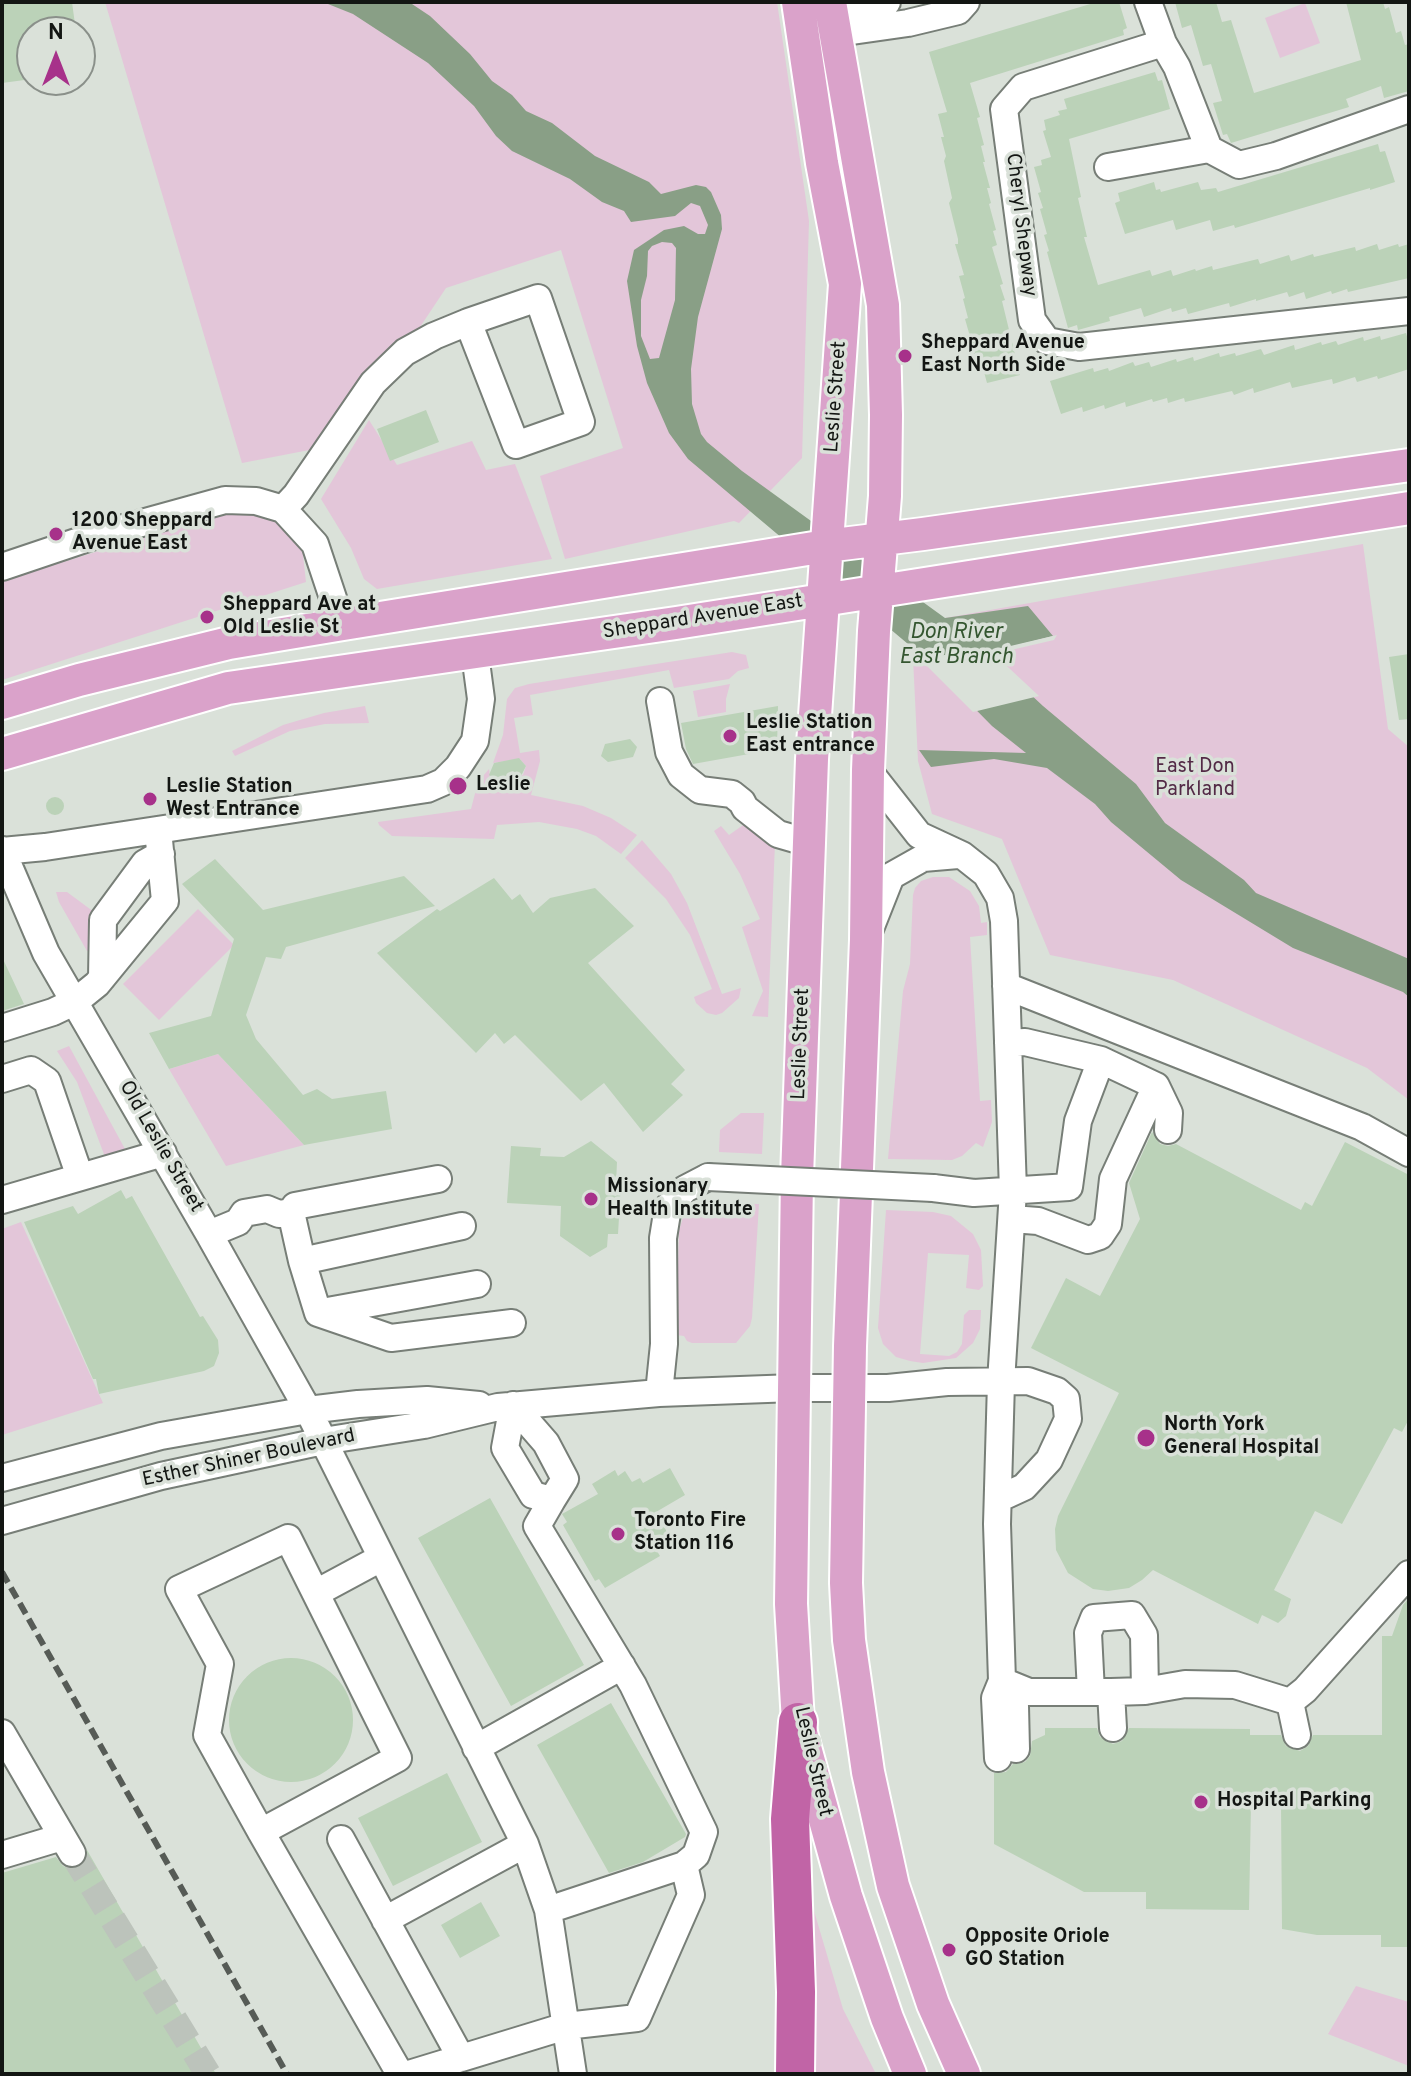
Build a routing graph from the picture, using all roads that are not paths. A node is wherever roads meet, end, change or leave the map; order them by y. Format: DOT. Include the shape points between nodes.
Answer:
graph roads {
  1 [pos="887,2"];
  2 [pos="966,2"];
  3 [pos="1148,2"];
  4 [pos="816,14"];
  5 [pos="1163,43"];
  6 [pos="1409,109"];
  7 [pos="1209,149"];
  8 [pos="1108,167"];
  9 [pos="1409,311"];
  10 [pos="468,322"];
  11 [pos="1409,465"];
  12 [pos="1409,508"];
  13 [pos="283,509"];
  14 [pos="882,539"];
  15 [pos="826,546"];
  16 [pos="2,567"];
  17 [pos="876,592"];
  18 [pos="822,599"];
  19 [pos="337,625"];
  20 [pos="475,654"];
  21 [pos="660,701"];
  22 [pos="2,703"];
  23 [pos="2,754"];
  24 [pos="868,770"];
  25 [pos="160,842"];
  26 [pos="809,843"];
  27 [pos="2,851"];
  28 [pos="962,855"];
  29 [pos="866,940"];
  30 [pos="102,978"];
  31 [pos="1006,986"];
  32 [pos="76,1001"];
  33 [pos="2,1028"];
  34 [pos="1008,1043"];
  35 [pos="1101,1060"];
  36 [pos="2,1079"];
  37 [pos="1156,1086"];
  38 [pos="1168,1130"];
  39 [pos="163,1153"];
  40 [pos="1409,1153"];
  41 [pos="80,1177"];
  42 [pos="438,1179"];
  43 [pos="1013,1191"];
  44 [pos="2,1200"];
  45 [pos="285,1213"];
  46 [pos="1012,1219"];
  47 [pos="462,1226"];
  48 [pos="209,1234"];
  49 [pos="302,1261"];
  50 [pos="477,1284"];
  51 [pos="318,1313"];
  52 [pos="512,1323"];
  53 [pos="1001,1382"];
  54 [pos="794,1388"];
  55 [pos="850,1389"];
  56 [pos="659,1393"];
  57 [pos="506,1406"];
  58 [pos="308,1410"];
  59 [pos="323,1441"];
  60 [pos="2,1478"];
  61 [pos="998,1499"];
  62 [pos="552,1500"];
  63 [pos="2,1521"];
  64 [pos="381,1558"];
  65 [pos="1409,1574"];
  66 [pos="316,1593"];
  67 [pos="622,1666"];
  68 [pos="1002,1681"];
  69 [pos="1154,1689"];
  70 [pos="1101,1692"];
  71 [pos="1290,1702"];
  72 [pos="798,1722"];
  73 [pos="1113,1728"];
  74 [pos="2,1733"];
  75 [pos="1297,1735"];
  76 [pos="476,1748"];
  77 [pos="1007,1754"];
  78 [pos="261,1832"];
  79 [pos="341,1839"];
  80 [pos="525,1844"];
  81 [pos="2,1855"];
  82 [pos="684,1865"];
  83 [pos="548,1910"];
  84 [pos="385,1920"];
  85 [pos="566,2026"];
  86 [pos="461,2058"];
  87 [pos="400,2074"];
  88 [pos="409,2074"];
  89 [pos="573,2074"];
  90 [pos="795,2074"];
  91 [pos="910,2074"];
  92 [pos="964,2074"];
  1 -- 4 [label="street"];
  2 -- 4 [label="street" via="958,11 852,31"];
  3 -- 5 [label="street"];
  4 -- 14 [label="main road" via="883,305"];
  4 -- 15 [label="main road, Leslie Street" via="822,163 845,284"];
  5 -- 7 [label="street"];
  5 -- 9 [label="street, Cheryl Shepway" via="1023,87 1004,109 1032,320 1047,341 1079,347"];
  6 -- 7 [label="street" via="1239,165"];
  7 -- 8 [label="street"];
  10 -- 10 [label="street" via="516,445 581,422 538,298"];
  10 -- 13 [label="street" via="405,352 373,383"];
  11 -- 14 [label="main road"];
  12 -- 17 [label="main road, Sheppard Avenue East"];
  13 -- 16 [label="street" via="225,500"];
  13 -- 19 [label="street" via="315,544"];
  14 -- 15 [label="main road"];
  14 -- 17 [label="main road"];
  15 -- 18 [label="main road, Leslie Street"];
  15 -- 19 [label="main road"];
  17 -- 18 [label="main road, Sheppard Avenue East"];
  17 -- 24 [label="main road"];
  18 -- 20 [label="main road, Sheppard Avenue East"];
  18 -- 26 [label="main road, Leslie Street"];
  19 -- 22 [label="main road" via="229,643"];
  20 -- 23 [label="main road, Sheppard Avenue East" via="228,688"];
  20 -- 25 [label="street, Old Leslie Street" via="479,726 469,753 443,782"];
  21 -- 26 [label="street" via="669,752 681,775 700,790 732,794 778,834"];
  24 -- 28 [label="street" via="919,835"];
  24 -- 29 [label="main road"];
  25 -- 27 [label="street, Old Leslie Street"];
  25 -- 30 [label="street" via="103,920"];
  25 -- 30 [label="street" via="165,901"];
  26 -- 54 [label="main road, Leslie Street"];
  27 -- 32 [label="street, Old Leslie Street" via="46,953"];
  28 -- 29 [label="street" via="923,858 891,876"];
  28 -- 31 [label="street" via="986,874 1000,898"];
  29 -- 55 [label="main road"];
  30 -- 32 [label="street"];
  31 -- 34 [label="street"];
  31 -- 40 [label="street" via="1362,1127"];
  32 -- 33 [label="street"];
  32 -- 39 [label="street, Old Leslie Street"];
  34 -- 35 [label="street" via="1025,1042"];
  34 -- 43 [label="street"];
  35 -- 37 [label="street"];
  35 -- 43 [label="street" via="1078,1121 1069,1187"];
  36 -- 41 [label="street" via="31,1070 47,1081"];
  37 -- 38 [label="street" via="1169,1113"];
  37 -- 46 [label="street" via="1113,1179 1108,1224 1100,1236 1088,1240 1038,1221"];
  39 -- 41 [label="street"];
  39 -- 48 [label="street, Old Leslie Street"];
  41 -- 44 [label="street"];
  42 -- 45 [label="street" via="295,1206"];
  43 -- 46 [label="street"];
  43 -- 56 [label="street, bridge" via="708,1177 685,1189 668,1207 663,1238"];
  45 -- 48 [label="street" via="272,1223 248,1227 238,1222"];
  45 -- 49 [label="street"];
  46 -- 53 [label="street"];
  47 -- 49 [label="street"];
  48 -- 58 [label="street, Old Leslie Street"];
  49 -- 51 [label="street"];
  50 -- 51 [label="street"];
  51 -- 52 [label="street" via="391,1338"];
  53 -- 55 [label="street, Esther Shiner Boulevard"];
  53 -- 61 [label="street"];
  53 -- 61 [label="street, Esther Shiner Boulevard" via="1028,1381 1057,1391 1069,1408 1049,1460 1024,1487"];
  54 -- 55 [label="street, Esther Shiner Boulevard"];
  54 -- 56 [label="street, Esther Shiner Boulevard"];
  54 -- 72 [label="main road, Leslie Street" via="791,1604"];
  55 -- 92 [label="main road" via="846,1583 868,1772 893,1886 933,2004"];
  56 -- 57 [label="street, Esther Shiner Boulevard"];
  57 -- 58 [label="street, Esther Shiner Boulevard" via="427,1400"];
  57 -- 59 [label="street, Esther Shiner Boulevard"];
  57 -- 62 [label="street" via="505,1448 533,1495"];
  57 -- 62 [label="street" via="546,1443 565,1479"];
  58 -- 59 [label="street, Old Leslie Street"];
  58 -- 60 [label="street, Esther Shiner Boulevard" via="161,1436"];
  59 -- 63 [label="street, Esther Shiner Boulevard" via="161,1476"];
  59 -- 64 [label="street, Old Leslie Street"];
  61 -- 68 [label="street"];
  62 -- 67 [label="street" via="537,1526"];
  64 -- 66 [label="street"];
  64 -- 76 [label="street, Old Leslie Street"];
  65 -- 71 [label="street"];
  66 -- 78 [label="street" via="398,1758"];
  66 -- 78 [label="street" via="288,1538 179,1589 220,1664 207,1735"];
  67 -- 76 [label="street"];
  67 -- 82 [label="street" via="704,1832 696,1855"];
  68 -- 70 [label="street" via="1029,1692"];
  68 -- 77 [label="street" via="995,1698"];
  69 -- 70 [label="street"];
  69 -- 70 [label="street" via="1144,1635 1132,1615 1094,1618 1088,1633"];
  69 -- 71 [label="street" via="1235,1685"];
  70 -- 73 [label="street"];
  71 -- 75 [label="street"];
  72 -- 90 [label="highway" via="790,1819"];
  72 -- 91 [label="main road, Leslie Street" via="846,1896"];
  74 -- 81 [label="street" via="67,1845"];
  76 -- 80 [label="street, Old Leslie Street"];
  78 -- 87 [label="street"];
  79 -- 84 [label="street"];
  80 -- 83 [label="street, Old Leslie Street"];
  80 -- 84 [label="street"];
  82 -- 83 [label="street"];
  82 -- 85 [label="street" via="691,1895 637,2018"];
  83 -- 85 [label="street, Old Leslie Street"];
  84 -- 86 [label="street"];
  85 -- 86 [label="street"];
  85 -- 89 [label="street, Old Leslie Street"];
  86 -- 88 [label="street"];
}
